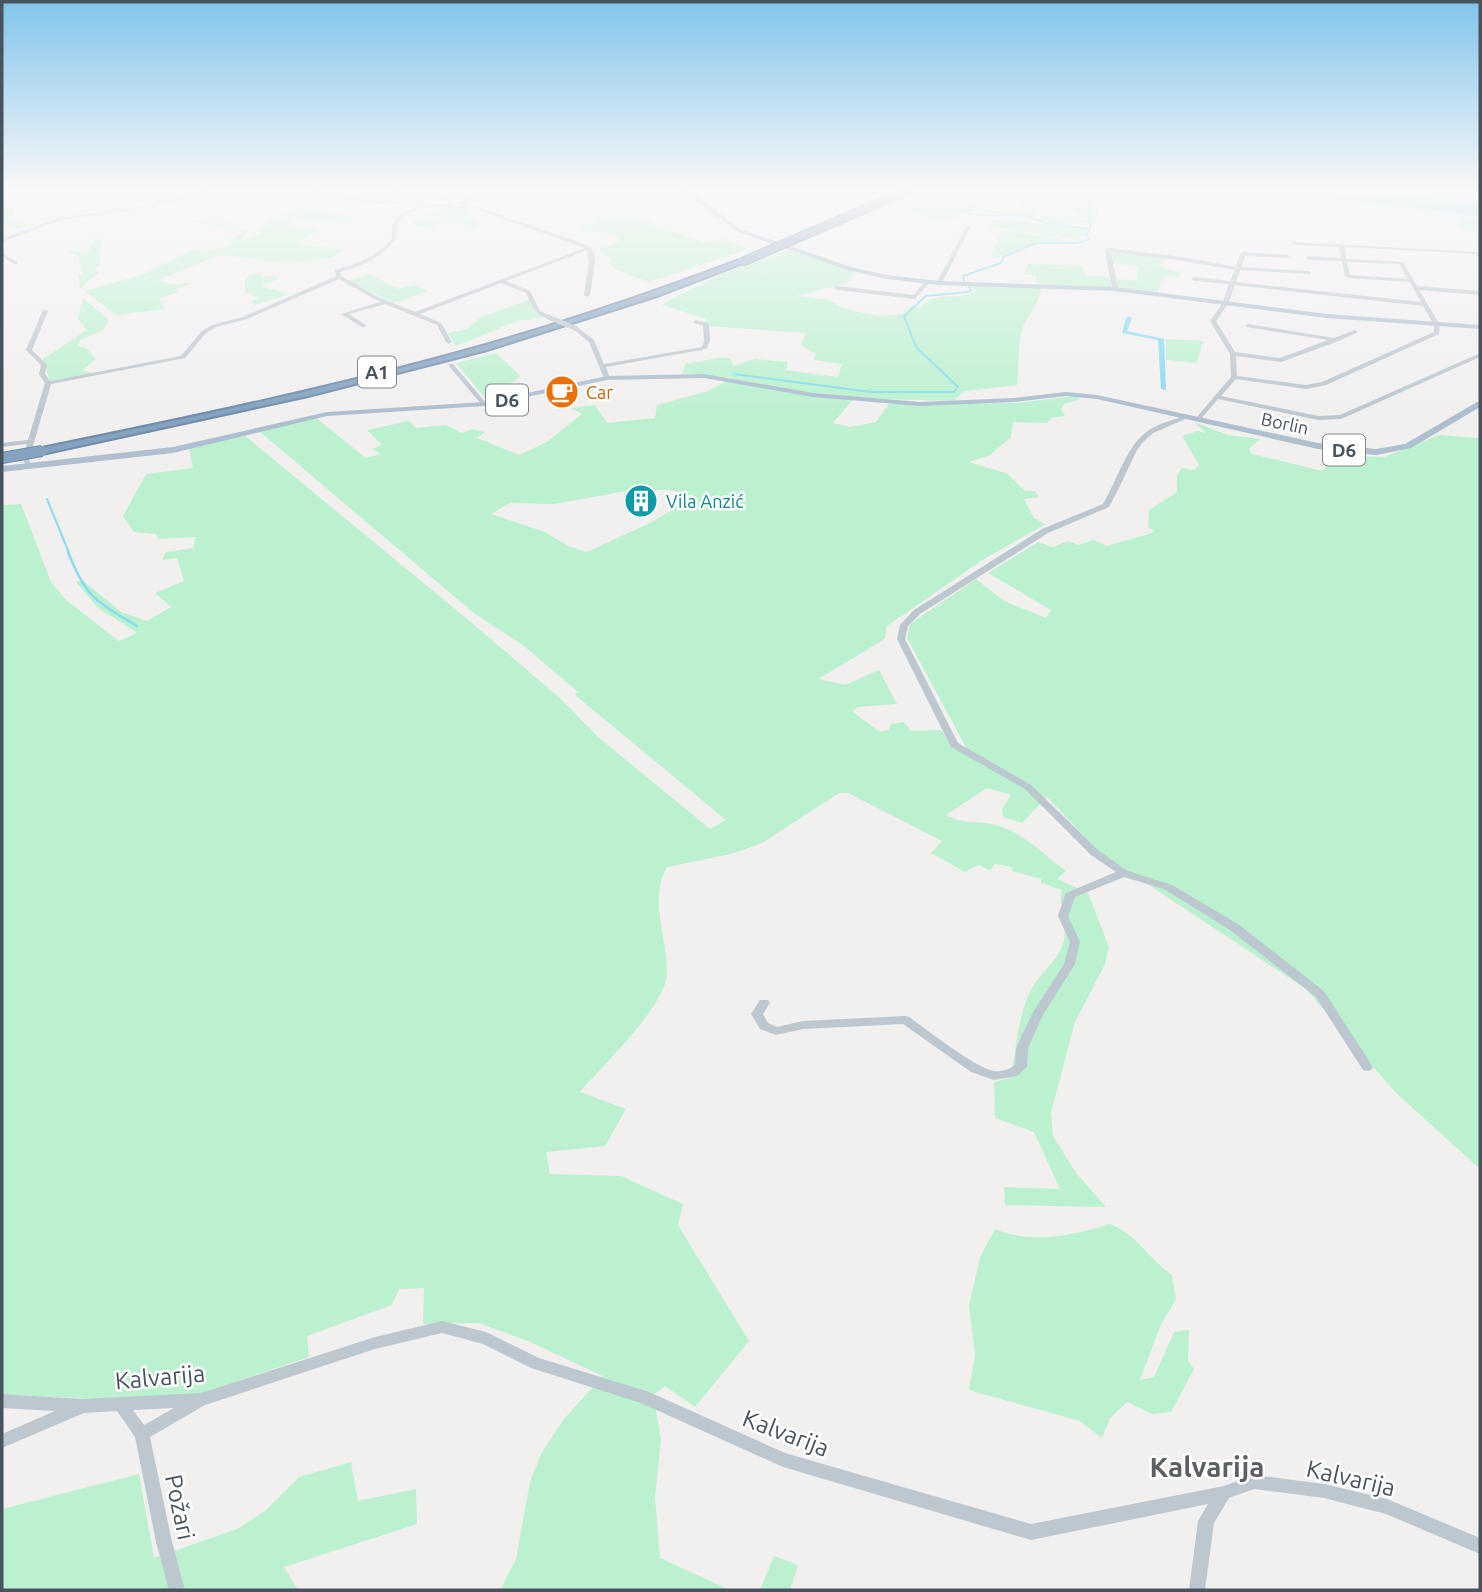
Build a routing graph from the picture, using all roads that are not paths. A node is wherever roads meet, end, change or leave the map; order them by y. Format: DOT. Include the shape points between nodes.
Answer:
graph roads {
  1 [pos="360,263"];
  2 [pos="548,263"];
  3 [pos="592,263"];
  4 [pos="732,263"];
  5 [pos="833,263"];
  6 [pos="949,263"];
  7 [pos="1110,263"];
  8 [pos="1198,263"];
  9 [pos="1239,263"];
  10 [pos="1345,263"];
  11 [pos="1401,263"];
  12 [pos="1237,269"];
  13 [pos="1309,273"];
  14 [pos="339,277"];
  15 [pos="1194,279"];
  16 [pos="501,281"];
  17 [pos="1409,281"];
  18 [pos="927,282"];
  19 [pos="939,283"];
  20 [pos="1232,284"];
  21 [pos="837,288"];
  22 [pos="1416,288"];
  23 [pos="1115,289"];
  24 [pos="1480,293"];
  25 [pos="587,295"];
  26 [pos="385,302"];
  27 [pos="1225,304"];
  28 [pos="1424,304"];
  29 [pos="45,311"];
  30 [pos="416,314"];
  31 [pos="696,322"];
  32 [pos="1437,325"];
  33 [pos="364,326"];
  34 [pos="1248,326"];
  35 [pos="1480,327"];
  36 [pos="1355,332"];
  37 [pos="1338,340"];
  38 [pos="449,342"];
  39 [pos="1234,354"];
  40 [pos="1480,355"];
  41 [pos="451,365"];
  42 [pos="603,366"];
  43 [pos="1234,377"];
  44 [pos="607,378"];
  45 [pos="48,383"];
  46 [pos="1216,397"];
  47 [pos="484,404"];
  48 [pos="1480,404"];
  49 [pos="1187,417"];
  50 [pos="1198,419"];
  51 [pos="2,445"];
  52 [pos="38,447"];
  53 [pos="2,456"];
  54 [pos="29,466"];
  55 [pos="2,468"];
  56 [pos="1124,873"];
  57 [pos="764,1003"];
  58 [pos="1367,1067"];
  59 [pos="201,1400"];
  60 [pos="2,1401"];
  61 [pos="121,1405"];
  62 [pos="83,1406"];
  63 [pos="142,1434"];
  64 [pos="2,1441"];
  65 [pos="1224,1493"];
  66 [pos="1480,1546"];
  67 [pos="177,1590"];
  68 [pos="1197,1590"];
  1 -- 14 [label="street" via="337,271"];
  2 -- 16 [label="street"];
  3 -- 25 [label="street"];
  4 -- 52 [label="highway, A1" via="614,308 463,354 282,400"];
  5 -- 18 [label="main road"];
  6 -- 19 [label="street"];
  7 -- 23 [label="street"];
  8 -- 12 [label="street"];
  9 -- 12 [label="street"];
  10 -- 17 [label="street" via="1348,276"];
  11 -- 17 [label="street"];
  12 -- 13 [label="street"];
  12 -- 20 [label="street"];
  14 -- 26 [label="street"];
  14 -- 45 [label="street" via="245,318 214,326 183,356"];
  15 -- 20 [label="street"];
  16 -- 30 [label="street"];
  16 -- 42 [label="street, bridge" via="528,292 538,312 592,341"];
  17 -- 22 [label="street"];
  18 -- 19 [label="main road"];
  18 -- 21 [label="street" via="915,297"];
  19 -- 23 [label="main road"];
  20 -- 27 [label="street"];
  20 -- 28 [label="street"];
  22 -- 24 [label="street"];
  22 -- 28 [label="street"];
  23 -- 27 [label="main road"];
  26 -- 30 [label="street"];
  26 -- 33 [label="street" via="344,314"];
  27 -- 32 [label="main road"];
  27 -- 39 [label="street" via="1213,321"];
  28 -- 32 [label="street"];
  29 -- 45 [label="street" via="29,350 44,365 42,374"];
  30 -- 38 [label="street" via="439,324"];
  31 -- 42 [label="street" via="706,324 704,348"];
  32 -- 35 [label="main road"];
  32 -- 43 [label="street" via="1433,336 1324,384 1306,387"];
  34 -- 37 [label="street"];
  36 -- 37 [label="street"];
  37 -- 39 [label="street" via="1281,360"];
  39 -- 43 [label="street"];
  40 -- 46 [label="street" via="1341,417 1318,418"];
  41 -- 47 [label="street"];
  42 -- 44 [label="street"];
  43 -- 46 [label="street"];
  44 -- 47 [label="main road, D6"];
  44 -- 49 [label="main road, D6" via="704,376 813,395 920,404 1066,394"];
  45 -- 52 [label="street"];
  46 -- 50 [label="street"];
  47 -- 54 [label="main road, D6" via="327,414 173,450"];
  48 -- 50 [label="main road, Borlin / D6" via="1408,446 1376,452 1318,446"];
  49 -- 50 [label="main road, D6"];
  49 -- 56 [label="street" via="1151,429 1138,440 1106,505 1045,531 917,612 901,632 954,745 1028,787 1095,853"];
  51 -- 52 [label="street"];
  52 -- 53 [label="highway, A1, bridge"];
  52 -- 54 [label="street" via="26,460"];
  54 -- 55 [label="main road, D6"];
  56 -- 57 [label="street" via="1070,895 1063,916 1075,942 1069,964 1038,1014 1023,1048 1021,1067 1013,1073 994,1076 975,1069 905,1020 803,1025 776,1031 764,1026 758,1014"];
  56 -- 58 [label="street" via="1168,887 1234,927 1320,994"];
  59 -- 61 [label="street, Kalvarija"];
  59 -- 63 [label="street"];
  59 -- 65 [label="street, Kalvarija" via="375,1343 442,1327 486,1338 536,1363 644,1397 783,1460 1031,1532"];
  60 -- 62 [label="street, Kalvarija"];
  61 -- 62 [label="street, Kalvarija"];
  61 -- 63 [label="street"];
  62 -- 64 [label="street"];
  63 -- 67 [label="street, Požari"];
  65 -- 66 [label="street, Kalvarija" via="1254,1482 1324,1491 1387,1507"];
  65 -- 68 [label="street" via="1206,1521"];
}
